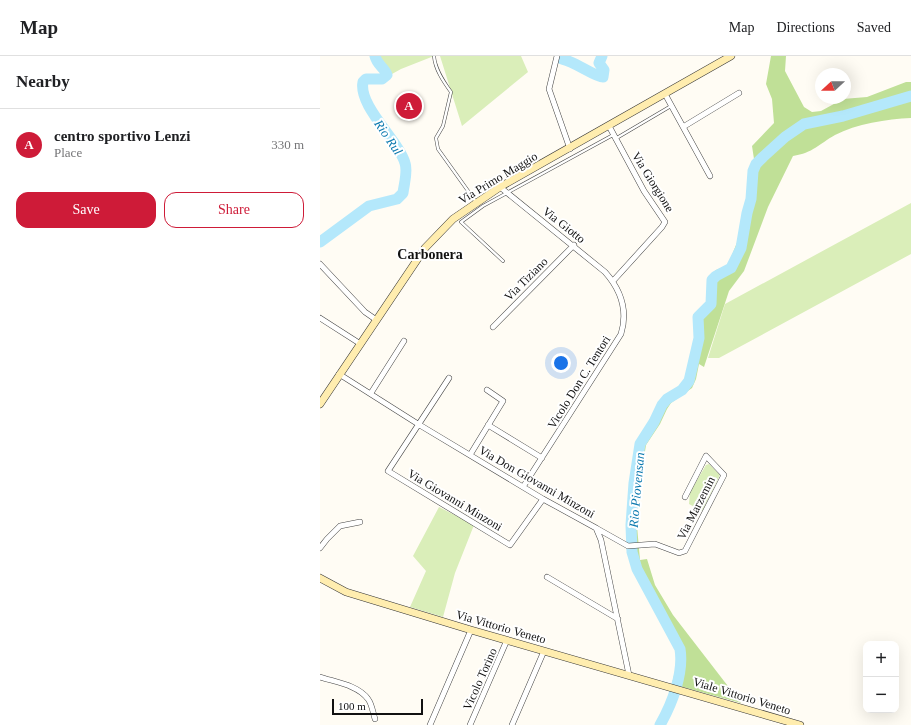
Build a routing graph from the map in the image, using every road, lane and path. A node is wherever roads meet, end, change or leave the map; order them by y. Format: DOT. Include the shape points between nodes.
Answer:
graph roads {
  1 [pos="434,56"];
  2 [pos="557,56"];
  3 [pos="731,56"];
  4 [pos="739,93"];
  5 [pos="665,94"];
  6 [pos="672,106"];
  7 [pos="608,126"];
  8 [pos="683,127"];
  9 [pos="614,137"];
  10 [pos="570,149"];
  11 [pos="710,176"];
  12 [pos="500,187"];
  13 [pos="507,192"];
  14 [pos="476,202"];
  15 [pos="574,245"];
  16 [pos="503,261"];
  17 [pos="320,264"];
  18 [pos="613,281"];
  19 [pos="320,318"];
  20 [pos="375,319"];
  21 [pos="493,327"];
  22 [pos="404,341"];
  23 [pos="359,343"];
  24 [pos="340,374"];
  25 [pos="449,378"];
  26 [pos="487,390"];
  27 [pos="371,393"];
  28 [pos="320,404"];
  29 [pos="418,424"];
  30 [pos="488,425"];
  31 [pos="470,455"];
  32 [pos="542,458"];
  33 [pos="523,487"];
  34 [pos="685,497"];
  35 [pos="543,499"];
  36 [pos="360,522"];
  37 [pos="596,528"];
  38 [pos="320,548"];
  39 [pos="547,577"];
  40 [pos="320,578"];
  41 [pos="618,619"];
  42 [pos="471,630"];
  43 [pos="507,640"];
  44 [pos="544,651"];
  45 [pos="629,675"];
  46 [pos="320,677"];
  47 [pos="678,689"];
  48 [pos="375,719"];
  49 [pos="430,725"];
  50 [pos="470,725"];
  51 [pos="512,725"];
  52 [pos="800,725"];
  1 -- 14 [label="lane" via="442,79 451,92 443,126 436,138 438,149"];
  2 -- 10 [label="street" via="549,89"];
  3 -- 5 [label="street, Via Primo Maggio"];
  4 -- 8 [label="street"];
  5 -- 6 [label="street"];
  5 -- 7 [label="street, Via Primo Maggio"];
  6 -- 8 [label="street"];
  6 -- 9 [label="lane"];
  7 -- 9 [label="street, Via Giorgione"];
  7 -- 10 [label="street, Via Primo Maggio"];
  8 -- 11 [label="street"];
  9 -- 13 [label="lane"];
  9 -- 18 [label="street, Via Giorgione" via="644,191 665,222"];
  10 -- 12 [label="street, Via Primo Maggio"];
  12 -- 13 [label="street, Via Giotto"];
  12 -- 14 [label="street, Via Primo Maggio"];
  13 -- 15 [label="street, Via Giotto"];
  13 -- 16 [label="lane" via="461,222"];
  14 -- 20 [label="street, Via Primo Maggio" via="453,219 425,248"];
  15 -- 18 [label="street, Via Giotto"];
  15 -- 21 [label="street, Via Tiziano"];
  17 -- 20 [label="street" via="365,312"];
  18 -- 32 [label="street, Vicolo Don C. Tentori" via="623,304 624,320 621,334"];
  19 -- 23 [label="street"];
  20 -- 23 [label="street, Via Primo Maggio"];
  22 -- 27 [label="street"];
  23 -- 24 [label="street, Via Primo Maggio"];
  24 -- 27 [label="street, Via Don Giovanni Minzoni"];
  24 -- 28 [label="street, Via Primo Maggio"];
  25 -- 29 [label="street"];
  26 -- 30 [label="street" via="503,401"];
  27 -- 29 [label="street, Via Don Giovanni Minzoni"];
  29 -- 31 [label="street, Via Don Giovanni Minzoni"];
  29 -- 35 [label="street, Via Giovanni Minzoni" via="388,471 510,546"];
  30 -- 31 [label="street"];
  30 -- 32 [label="street"];
  31 -- 33 [label="street, Via Don Giovanni Minzoni"];
  32 -- 33 [label="street, Vicolo Don C. Tentori"];
  33 -- 35 [label="street, Via Don Giovanni Minzoni"];
  34 -- 37 [label="street, Via Marzemin" via="706,456 724,475 685,551 679,553 655,544 628,546"];
  35 -- 37 [label="street, Via Don Giovanni Minzoni"];
  36 -- 38 [label="street" via="340,526"];
  37 -- 41 [label="street, Via Don Giovanni Minzoni" via="601,540"];
  39 -- 41 [label="street"];
  40 -- 42 [label="street, Via Vittorio Veneto" via="346,592"];
  41 -- 45 [label="street, Via Don Giovanni Minzoni"];
  42 -- 43 [label="street, Via Vittorio Veneto"];
  42 -- 49 [label="street"];
  43 -- 44 [label="street, Via Vittorio Veneto"];
  43 -- 50 [label="street, Vicolo Torino"];
  44 -- 45 [label="street, Via Vittorio Veneto"];
  44 -- 51 [label="street"];
  45 -- 47 [label="street, Via Vittorio Veneto"];
  46 -- 48 [label="street" via="361,693 368,699"];
  47 -- 52 [label="street, Viale Vittorio Veneto"];
}
